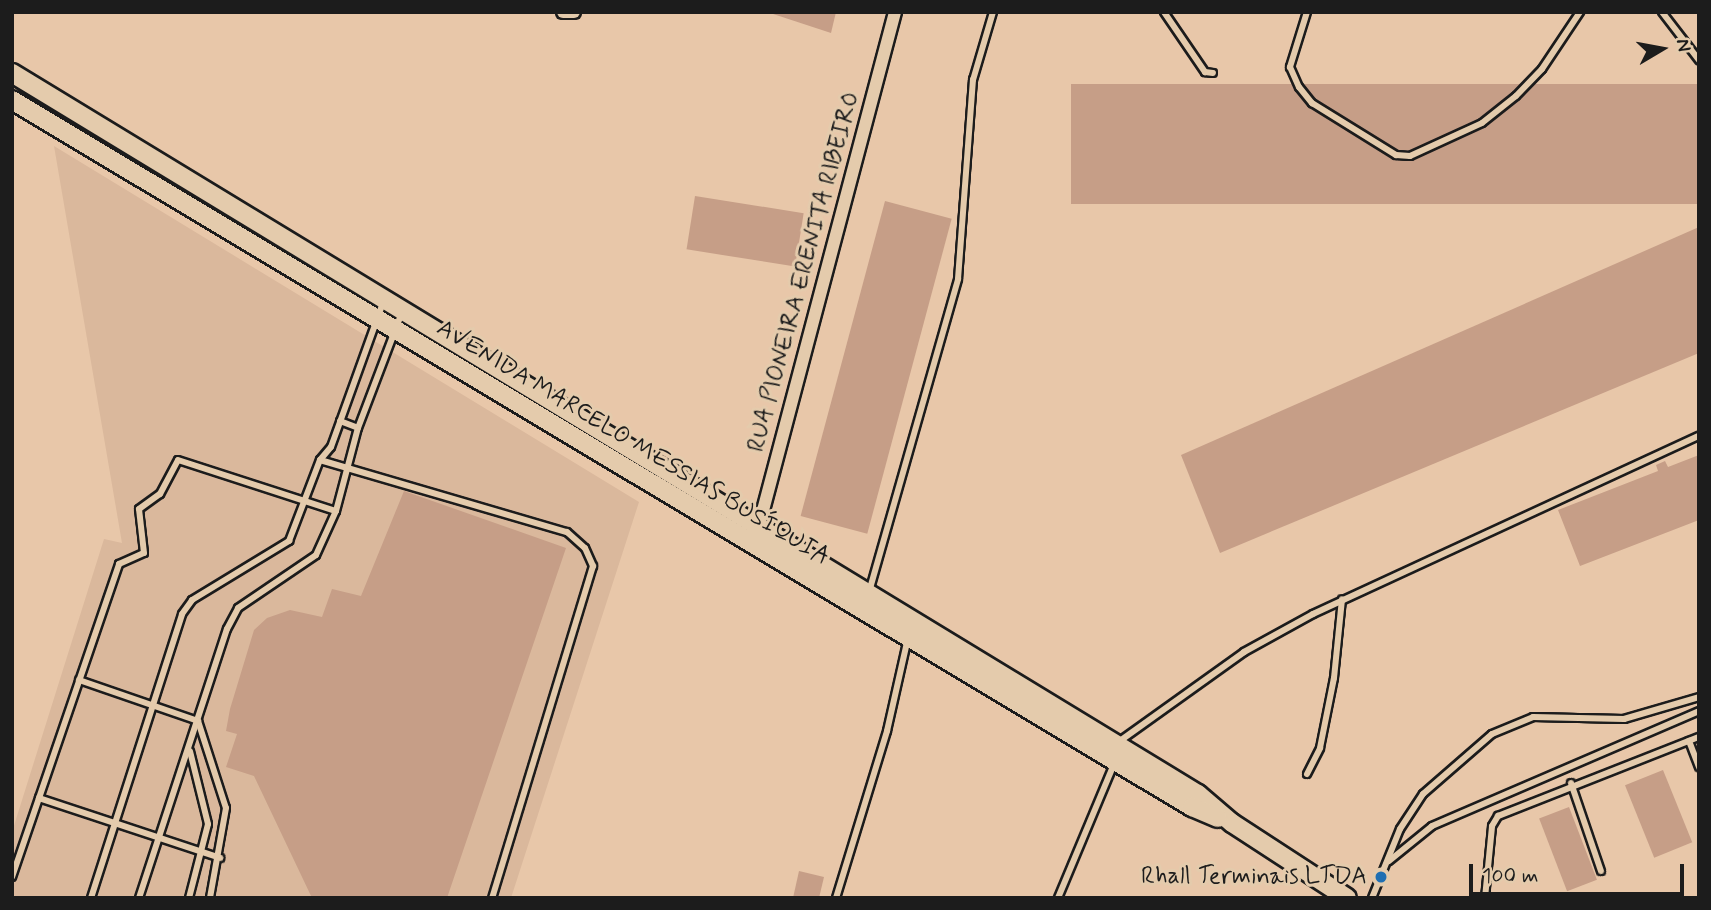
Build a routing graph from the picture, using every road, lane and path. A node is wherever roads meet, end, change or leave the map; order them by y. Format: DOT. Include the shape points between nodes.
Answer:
graph roads {
  1 [pos="563,12"];
  2 [pos="573,12"];
  3 [pos="895,12"];
  4 [pos="993,12"];
  5 [pos="1164,12"];
  6 [pos="1307,12"];
  7 [pos="1580,12"];
  8 [pos="1662,12"];
  9 [pos="1699,60"];
  10 [pos="12,73"];
  11 [pos="1213,73"];
  12 [pos="12,100"];
  13 [pos="384,298"];
  14 [pos="403,309"];
  15 [pos="377,318"];
  16 [pos="395,329"];
  17 [pos="340,421"];
  18 [pos="358,428"];
  19 [pos="1699,436"];
  20 [pos="320,460"];
  21 [pos="348,465"];
  22 [pos="305,500"];
  23 [pos="337,511"];
  24 [pos="760,525"];
  25 [pos="754,543"];
  26 [pos="869,592"];
  27 [pos="1342,599"];
  28 [pos="911,628"];
  29 [pos="79,680"];
  30 [pos="1699,697"];
  31 [pos="152,706"];
  32 [pos="1699,711"];
  33 [pos="198,721"];
  34 [pos="1699,737"];
  35 [pos="1689,741"];
  36 [pos="189,749"];
  37 [pos="1116,753"];
  38 [pos="1699,767"];
  39 [pos="1307,774"];
  40 [pos="1572,783"];
  41 [pos="38,798"];
  42 [pos="114,821"];
  43 [pos="158,837"];
  44 [pos="202,852"];
  45 [pos="220,858"];
  46 [pos="1387,862"];
  47 [pos="1601,871"];
  48 [pos="12,877"];
  49 [pos="91,898"];
  50 [pos="139,898"];
  51 [pos="189,898"];
  52 [pos="211,898"];
  53 [pos="492,898"];
  54 [pos="836,898"];
  55 [pos="1058,898"];
  56 [pos="1347,898"];
  57 [pos="1372,898"];
  58 [pos="1485,898"];
  1 -- 2 [label="street"];
  3 -- 24 [label="street, RUA PIONEIRA ERENITA RIBEIRO"];
  4 -- 26 [label="lane" via="973,80 958,279"];
  5 -- 11 [label="lane" via="1205,72"];
  6 -- 7 [label="lane" via="1290,67 1299,87 1322,109 1396,155 1410,156 1482,123 1516,96 1542,69"];
  8 -- 9 [label="lane"];
  10 -- 13 [label="street, AVENIDA MARCELO MESSIAS BUSÍQUIA"];
  12 -- 15 [label="street, AVENIDA MARCELO MESSIAS BUSÍQUIA"];
  13 -- 14 [label="street, AVENIDA MARCELO MESSIAS BUSÍQUIA"];
  13 -- 15 [label="lane"];
  14 -- 16 [label="lane"];
  14 -- 24 [label="street, AVENIDA MARCELO MESSIAS BUSÍQUIA"];
  15 -- 16 [label="street, AVENIDA MARCELO MESSIAS BUSÍQUIA"];
  15 -- 17 [label="lane"];
  16 -- 18 [label="lane"];
  16 -- 25 [label="street, AVENIDA MARCELO MESSIAS BUSÍQUIA"];
  17 -- 18 [label="lane"];
  17 -- 20 [label="lane"];
  18 -- 21 [label="lane"];
  19 -- 27 [label="lane"];
  20 -- 21 [label="lane"];
  20 -- 22 [label="lane"];
  21 -- 23 [label="lane"];
  21 -- 53 [label="lane" via="566,532 584,548 593,566"];
  22 -- 23 [label="lane"];
  22 -- 29 [label="lane" via="178,460 160,494 139,509 145,553 119,564"];
  22 -- 31 [label="lane" via="289,541 187,607"];
  23 -- 33 [label="lane" via="316,555 238,608"];
  24 -- 25 [label="street, RUA PIONEIRA ERENITA RIBEIRO"];
  24 -- 26 [label="street, AVENIDA MARCELO MESSIAS BUSÍQUIA"];
  25 -- 28 [label="street, AVENIDA MARCELO MESSIAS BUSÍQUIA"];
  26 -- 28 [label="street, AVENIDA MARCELO MESSIAS BUSÍQUIA"];
  27 -- 37 [label="lane" via="1244,652"];
  27 -- 39 [label="lane" via="1334,678 1320,748"];
  28 -- 37 [label="street, AVENIDA MARCELO MESSIAS BUSÍQUIA"];
  28 -- 54 [label="lane" via="887,731"];
  29 -- 31 [label="lane"];
  29 -- 41 [label="lane"];
  30 -- 46 [label="lane" via="1624,719 1533,717 1492,734 1423,794 1400,829"];
  31 -- 33 [label="lane"];
  31 -- 42 [label="lane"];
  32 -- 46 [label="lane" via="1432,825"];
  33 -- 36 [label="lane"];
  33 -- 45 [label="lane" via="226,808"];
  34 -- 35 [label="lane"];
  35 -- 38 [label="lane"];
  35 -- 40 [label="lane"];
  36 -- 43 [label="lane"];
  36 -- 44 [label="lane" via="208,824"];
  37 -- 55 [label="lane"];
  37 -- 56 [label="street, AVENIDA MARCELO MESSIAS BUSÍQUIA" via="1192,807 1231,822"];
  40 -- 47 [label="lane"];
  40 -- 58 [label="lane" via="1498,816 1492,826"];
  41 -- 42 [label="lane"];
  41 -- 48 [label="lane"];
  42 -- 43 [label="lane"];
  42 -- 49 [label="lane"];
  43 -- 44 [label="lane"];
  43 -- 50 [label="lane"];
  44 -- 45 [label="lane"];
  44 -- 51 [label="lane"];
  45 -- 52 [label="lane"];
  46 -- 57 [label="lane"];
}
